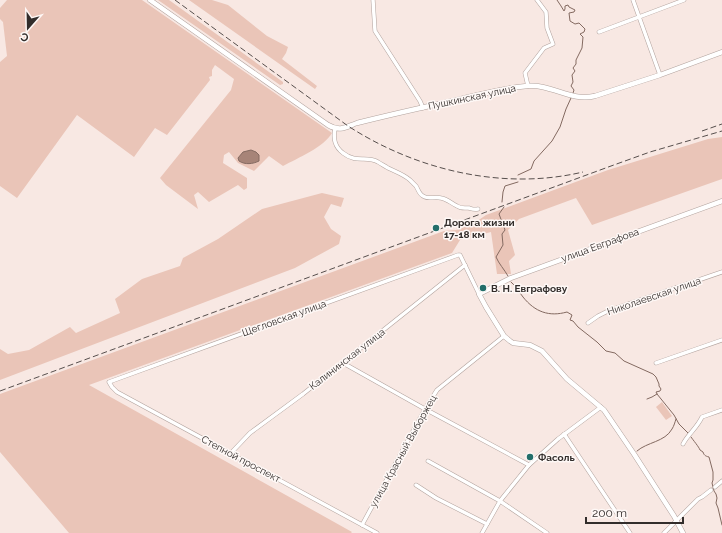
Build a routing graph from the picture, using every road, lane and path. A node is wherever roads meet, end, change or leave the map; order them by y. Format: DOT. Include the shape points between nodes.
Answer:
graph roads {
  1 [pos="150,0"];
  2 [pos="373,0"];
  3 [pos="537,0"];
  4 [pos="633,0"];
  5 [pos="684,0"];
  6 [pos="639,16"];
  7 [pos="599,32"];
  8 [pos="722,52"];
  9 [pos="660,74"];
  10 [pos="528,86"];
  11 [pos="423,108"];
  12 [pos="335,129"];
  13 [pos="722,201"];
  14 [pos="478,209"];
  15 [pos="465,265"];
  16 [pos="722,272"];
  17 [pos="479,294"];
  18 [pos="588,323"];
  19 [pos="504,336"];
  20 [pos="722,340"];
  21 [pos="343,363"];
  22 [pos="656,363"];
  23 [pos="109,382"];
  24 [pos="601,407"];
  25 [pos="425,409"];
  26 [pos="722,410"];
  27 [pos="564,434"];
  28 [pos="683,444"];
  29 [pos="231,453"];
  30 [pos="428,461"];
  31 [pos="529,465"];
  32 [pos="722,481"];
  33 [pos="416,485"];
  34 [pos="500,501"];
  35 [pos="677,520"];
  36 [pos="487,524"];
  37 [pos="362,525"];
  38 [pos="377,533"];
  39 [pos="482,533"];
  40 [pos="546,533"];
  41 [pos="630,533"];
  42 [pos="664,533"];
  43 [pos="684,533"];
  1 -- 12 [label="street"];
  2 -- 11 [label="street" via="375,31"];
  3 -- 10 [label="street" via="546,12 547,28 553,44 544,48 525,73"];
  4 -- 6 [label="street"];
  5 -- 6 [label="street"];
  6 -- 7 [label="street"];
  6 -- 9 [label="street"];
  8 -- 9 [label="street, Пушкинская улица"];
  9 -- 10 [label="street, Пушкинская улица" via="588,98 569,95 548,87"];
  10 -- 11 [label="street, Пушкинская улица" via="493,91"];
  11 -- 12 [label="street, Пушкинская улица"];
  12 -- 14 [label="street" via="334,136 338,148 350,158 376,160 409,178 423,196 428,198 443,198 457,207"];
  13 -- 17 [label="street, улица Евграфова" via="509,279"];
  15 -- 17 [label="street"];
  15 -- 21 [label="street, Калининская улица"];
  15 -- 23 [label="street, Щегловская улица" via="459,255"];
  16 -- 18 [label="street, Николаевская улица" via="608,311"];
  17 -- 19 [label="street"];
  19 -- 24 [label="street" via="513,343 542,351 567,379"];
  19 -- 25 [label="street, улица Красный Выборжец" via="437,390"];
  20 -- 22 [label="street"];
  21 -- 25 [label="street"];
  21 -- 29 [label="street, Калининская улица" via="250,433"];
  23 -- 29 [label="street, Степной проспект" via="117,392"];
  24 -- 27 [label="street"];
  24 -- 35 [label="street"];
  25 -- 31 [label="street"];
  25 -- 37 [label="street, улица Красный Выборжец"];
  26 -- 28 [label="street" via="702,417"];
  27 -- 31 [label="street"];
  27 -- 41 [label="street"];
  29 -- 37 [label="street, Степной проспект"];
  30 -- 34 [label="street"];
  31 -- 34 [label="street"];
  32 -- 35 [label="street"];
  33 -- 36 [label="street"];
  34 -- 36 [label="street"];
  34 -- 40 [label="street"];
  35 -- 42 [label="street"];
  35 -- 43 [label="street"];
  36 -- 39 [label="street"];
  37 -- 38 [label="street, Степной проспект"];
}
